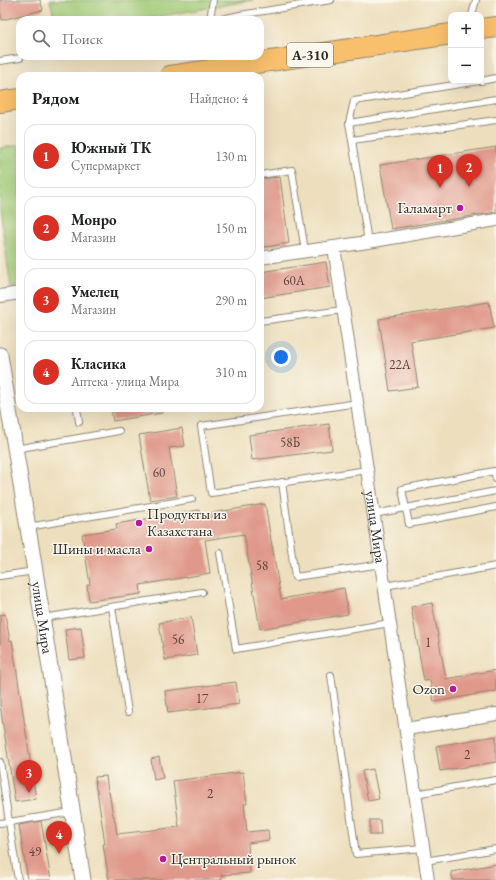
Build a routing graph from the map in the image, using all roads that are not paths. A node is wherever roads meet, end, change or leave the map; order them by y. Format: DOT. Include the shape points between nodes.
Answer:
graph roads {
  1 [pos="213,0"];
  2 [pos="331,0"];
  3 [pos="476,0"];
  4 [pos="473,12"];
  5 [pos="211,16"];
  6 [pos="235,16"];
  7 [pos="496,27"];
  8 [pos="484,29"];
  9 [pos="448,34"];
  10 [pos="16,59"];
  11 [pos="0,62"];
  12 [pos="197,72"];
  13 [pos="496,78"];
  14 [pos="484,80"];
  15 [pos="461,84"];
  16 [pos="496,99"];
  17 [pos="16,100"];
  18 [pos="0,102"];
  19 [pos="496,120"];
  20 [pos="349,123"];
  21 [pos="352,140"];
  22 [pos="264,174"];
  23 [pos="496,220"];
  24 [pos="368,242"];
  25 [pos="334,247"];
  26 [pos="305,251"];
  27 [pos="264,257"];
  28 [pos="16,294"];
  29 [pos="0,296"];
  30 [pos="343,310"];
  31 [pos="264,320"];
  32 [pos="0,355"];
  33 [pos="358,403"];
  34 [pos="78,412"];
  35 [pos="79,422"];
  36 [pos="119,431"];
  37 [pos="15,449"];
  38 [pos="367,470"];
  39 [pos="496,479"];
  40 [pos="282,482"];
  41 [pos="496,491"];
  42 [pos="192,499"];
  43 [pos="496,507"];
  44 [pos="406,508"];
  45 [pos="374,514"];
  46 [pos="28,527"];
  47 [pos="220,553"];
  48 [pos="382,564"];
  49 [pos="496,566"];
  50 [pos="35,571"];
  51 [pos="0,576"];
  52 [pos="385,586"];
  53 [pos="202,592"];
  54 [pos="112,607"];
  55 [pos="43,618"];
  56 [pos="390,623"];
  57 [pos="331,675"];
  58 [pos="128,712"];
  59 [pos="496,714"];
  60 [pos="406,729"];
  61 [pos="0,762"];
  62 [pos="496,780"];
  63 [pos="415,794"];
  64 [pos="72,812"];
  65 [pos="9,822"];
  66 [pos="0,823"];
  67 [pos="423,848"];
  68 [pos="496,849"];
  69 [pos="425,861"];
  70 [pos="18,880"];
  71 [pos="83,880"];
  72 [pos="428,880"];
  1 -- 5 [label="lane"];
  2 -- 6 [label="lane"];
  3 -- 4 [label="lane"];
  7 -- 8 [label="highway"];
  9 -- 12 [label="highway, А-310"];
  10 -- 11 [label="lane"];
  13 -- 14 [label="lane"];
  15 -- 20 [label="lane" via="354,101"];
  16 -- 20 [label="lane"];
  17 -- 18 [label="highway"];
  19 -- 21 [label="lane"];
  20 -- 21 [label="lane"];
  21 -- 24 [label="lane"];
  22 -- 26 [label="lane" via="292,170"];
  23 -- 24 [label="street"];
  24 -- 25 [label="street"];
  25 -- 26 [label="street"];
  25 -- 30 [label="street, улица Мира"];
  26 -- 27 [label="street"];
  28 -- 29 [label="street"];
  30 -- 31 [label="lane"];
  30 -- 33 [label="street, улица Мира"];
  32 -- 37 [label="street, улица Мира"];
  33 -- 38 [label="street, улица Мира"];
  33 -- 40 [label="lane" via="201,426 211,493"];
  34 -- 35 [label="lane"];
  36 -- 37 [label="lane"];
  37 -- 46 [label="street, улица Мира"];
  38 -- 40 [label="lane"];
  38 -- 45 [label="street, улица Мира"];
  39 -- 44 [label="lane" via="494,471 402,489"];
  40 -- 48 [label="lane" via="296,577"];
  41 -- 44 [label="lane"];
  42 -- 46 [label="lane"];
  43 -- 44 [label="lane" via="409,524"];
  44 -- 45 [label="lane"];
  45 -- 48 [label="street, улица Мира"];
  46 -- 50 [label="street, улица Мира"];
  47 -- 56 [label="lane" via="236,649"];
  48 -- 52 [label="street, улица Мира"];
  49 -- 52 [label="lane"];
  50 -- 51 [label="lane"];
  50 -- 55 [label="street, улица Мира"];
  52 -- 56 [label="street, улица Мира"];
  53 -- 54 [label="lane"];
  54 -- 55 [label="lane"];
  54 -- 58 [label="lane"];
  55 -- 64 [label="street, улица Мира"];
  56 -- 60 [label="street, улица Мира"];
  57 -- 67 [label="lane" via="356,854"];
  59 -- 60 [label="street"];
  60 -- 63 [label="street, улица Мира"];
  61 -- 65 [label="lane"];
  62 -- 63 [label="lane"];
  63 -- 67 [label="street, улица Мира"];
  64 -- 65 [label="lane"];
  64 -- 71 [label="street, улица Мира"];
  65 -- 66 [label="lane"];
  65 -- 70 [label="lane"];
  67 -- 69 [label="street, улица Мира"];
  68 -- 69 [label="lane"];
  69 -- 72 [label="street, улица Мира"];
}
